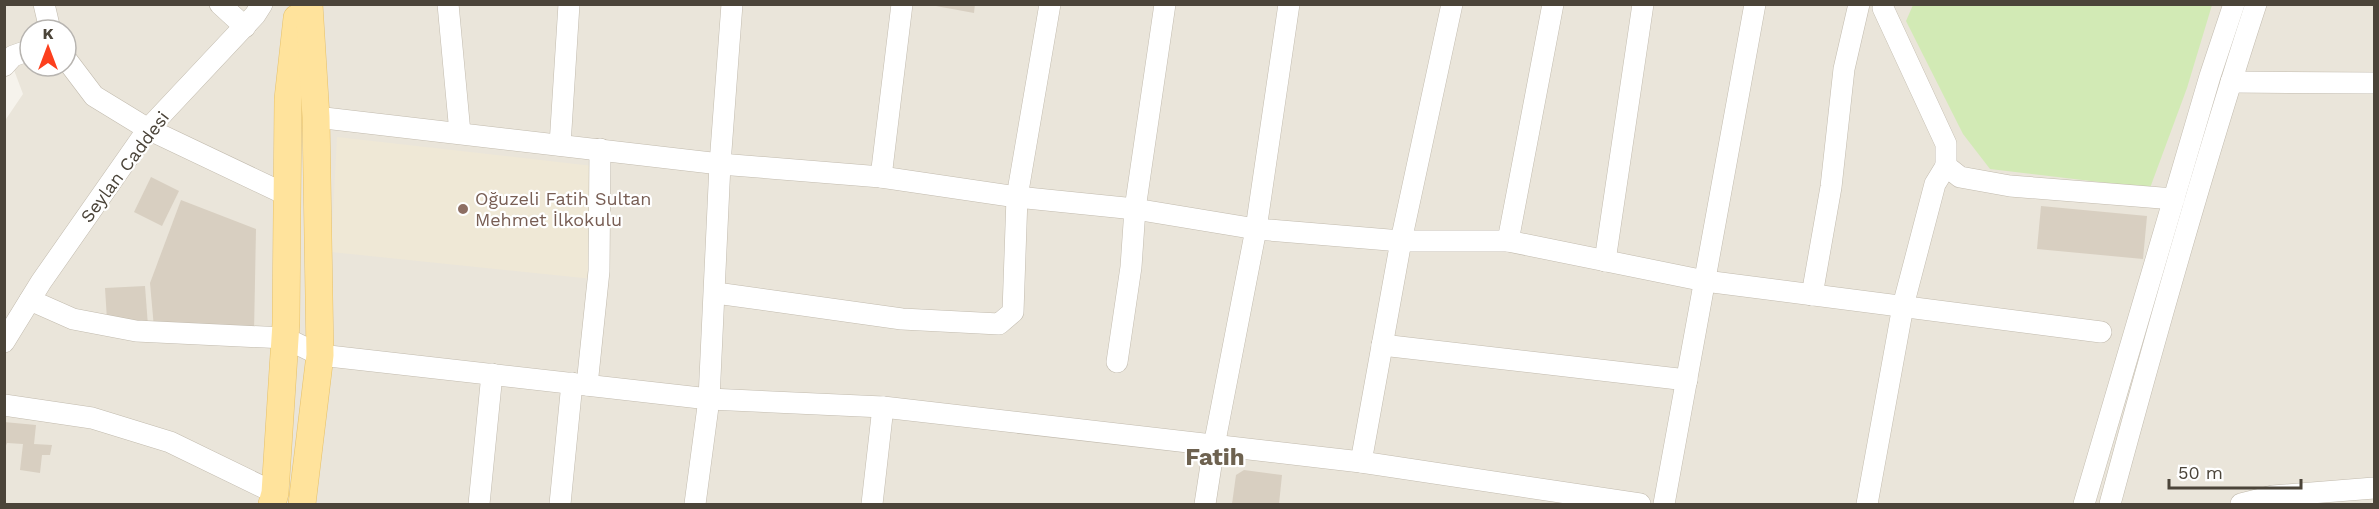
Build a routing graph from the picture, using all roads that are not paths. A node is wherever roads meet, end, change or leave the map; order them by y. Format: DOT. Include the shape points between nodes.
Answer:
graph roads {
  1 [pos="220,4"];
  2 [pos="262,4"];
  3 [pos="299,4"];
  4 [pos="309,4"];
  5 [pos="448,4"];
  6 [pos="569,4"];
  7 [pos="732,4"];
  8 [pos="902,4"];
  9 [pos="1050,4"];
  10 [pos="1165,4"];
  11 [pos="1289,4"];
  12 [pos="1452,4"];
  13 [pos="1553,4"];
  14 [pos="1643,4"];
  15 [pos="1755,4"];
  16 [pos="1859,4"];
  17 [pos="2234,4"];
  18 [pos="2256,4"];
  19 [pos="1882,6"];
  20 [pos="245,27"];
  21 [pos="18,54"];
  22 [pos="4,66"];
  23 [pos="78,75"];
  24 [pos="2231,82"];
  25 [pos="2374,83"];
  26 [pos="316,117"];
  27 [pos="148,129"];
  28 [pos="460,133"];
  29 [pos="560,145"];
  30 [pos="600,149"];
  31 [pos="720,164"];
  32 [pos="1946,166"];
  33 [pos="881,177"];
  34 [pos="287,195"];
  35 [pos="1017,197"];
  36 [pos="2174,199"];
  37 [pos="1134,209"];
  38 [pos="1257,229"];
  39 [pos="1401,241"];
  40 [pos="1508,241"];
  41 [pos="1605,261"];
  42 [pos="1706,281"];
  43 [pos="716,293"];
  44 [pos="1812,295"];
  45 [pos="30,300"];
  46 [pos="1903,306"];
  47 [pos="2101,332"];
  48 [pos="285,338"];
  49 [pos="4,342"];
  50 [pos="1382,345"];
  51 [pos="320,355"];
  52 [pos="1117,362"];
  53 [pos="492,374"];
  54 [pos="1687,380"];
  55 [pos="580,384"];
  56 [pos="709,399"];
  57 [pos="4,405"];
  58 [pos="883,407"];
  59 [pos="1214,446"];
  60 [pos="1361,462"];
  61 [pos="2374,488"];
  62 [pos="273,499"];
  63 [pos="302,504"];
  64 [pos="479,504"];
  65 [pos="560,504"];
  66 [pos="695,504"];
  67 [pos="872,504"];
  68 [pos="1205,504"];
  69 [pos="1640,504"];
  70 [pos="1664,504"];
  71 [pos="1867,504"];
  72 [pos="2084,504"];
  73 [pos="2110,504"];
  74 [pos="2241,504"];
  1 -- 20 [label="street"];
  2 -- 20 [label="street, Seylan Caddesi"];
  3 -- 34 [label="main road" via="288,99"];
  4 -- 26 [label="main road"];
  5 -- 28 [label="street"];
  6 -- 29 [label="street"];
  7 -- 31 [label="street"];
  8 -- 33 [label="street"];
  9 -- 35 [label="street"];
  10 -- 37 [label="street"];
  11 -- 38 [label="street"];
  12 -- 39 [label="street"];
  13 -- 40 [label="street"];
  14 -- 41 [label="street"];
  15 -- 42 [label="street"];
  16 -- 44 [label="street" via="1844,69 1831,187"];
  17 -- 36 [label="street"];
  18 -- 24 [label="street"];
  19 -- 32 [label="street" via="1946,144"];
  20 -- 27 [label="street, Seylan Caddesi"];
  21 -- 22 [label="street"];
  23 -- 27 [label="street" via="94,96"];
  24 -- 25 [label="street"];
  24 -- 73 [label="street"];
  26 -- 28 [label="street"];
  26 -- 51 [label="main road"];
  27 -- 34 [label="street"];
  27 -- 45 [label="street, Seylan Caddesi"];
  28 -- 29 [label="street"];
  29 -- 30 [label="street"];
  30 -- 31 [label="street"];
  30 -- 55 [label="street" via="598,272"];
  31 -- 33 [label="street"];
  31 -- 43 [label="street"];
  32 -- 36 [label="street" via="1960,177 2010,186"];
  32 -- 46 [label="street" via="1935,184"];
  33 -- 35 [label="street"];
  34 -- 48 [label="main road"];
  35 -- 37 [label="street"];
  35 -- 43 [label="street" via="1013,312 999,324 902,319"];
  36 -- 72 [label="street"];
  37 -- 38 [label="street"];
  37 -- 52 [label="street" via="1131,267"];
  38 -- 39 [label="street"];
  38 -- 59 [label="street"];
  39 -- 40 [label="street"];
  39 -- 50 [label="street"];
  40 -- 41 [label="street"];
  41 -- 42 [label="street"];
  42 -- 44 [label="street"];
  42 -- 54 [label="street"];
  43 -- 56 [label="street"];
  44 -- 46 [label="street"];
  45 -- 48 [label="street" via="73,319 136,331"];
  45 -- 49 [label="street, Seylan Caddesi"];
  46 -- 47 [label="street"];
  46 -- 71 [label="street"];
  48 -- 51 [label="street"];
  48 -- 62 [label="main road"];
  50 -- 54 [label="street"];
  50 -- 60 [label="street"];
  51 -- 53 [label="street"];
  51 -- 63 [label="main road"];
  53 -- 55 [label="street"];
  53 -- 64 [label="street"];
  54 -- 70 [label="street"];
  55 -- 56 [label="street"];
  55 -- 65 [label="street"];
  56 -- 58 [label="street"];
  56 -- 66 [label="street"];
  57 -- 62 [label="street" via="92,418 170,442"];
  58 -- 59 [label="street"];
  58 -- 67 [label="street"];
  59 -- 60 [label="street"];
  59 -- 68 [label="street"];
  60 -- 69 [label="street"];
  61 -- 74 [label="street" via="2273,496"];
}
